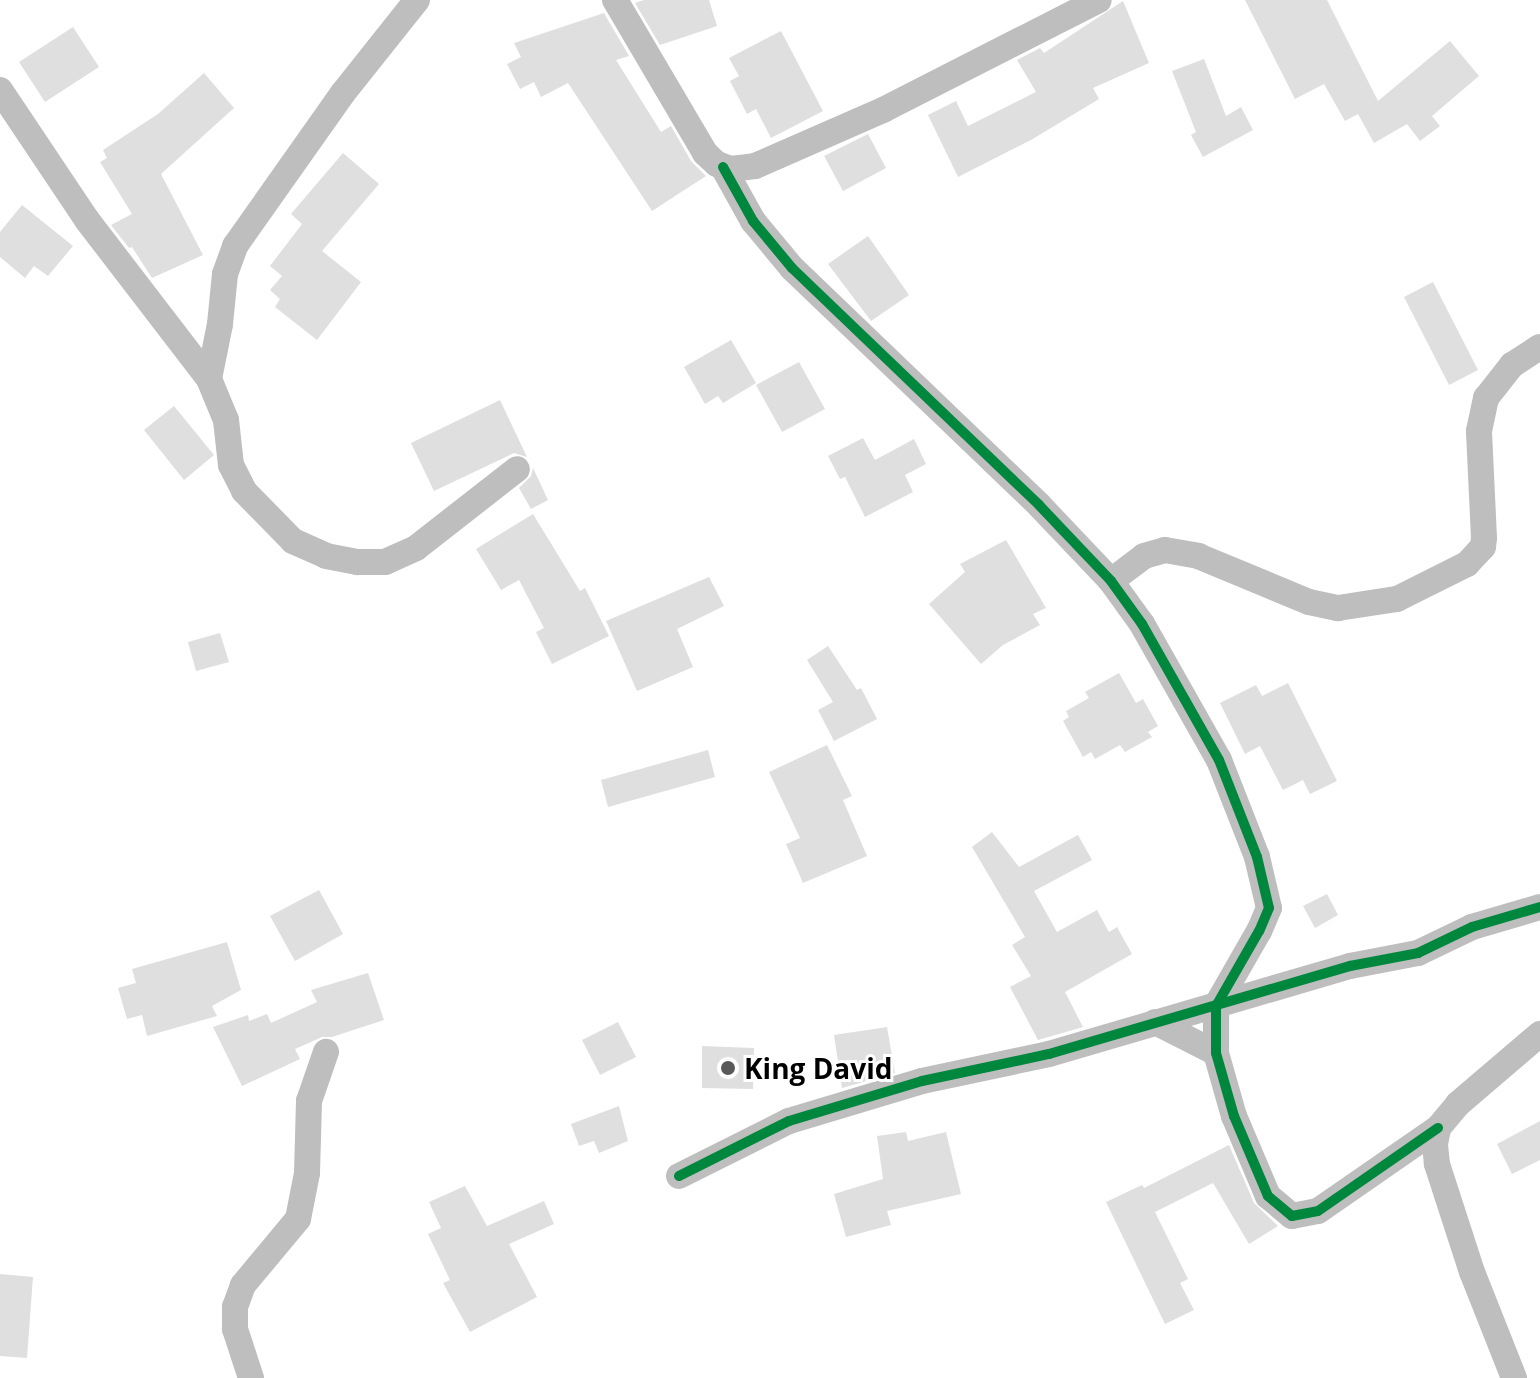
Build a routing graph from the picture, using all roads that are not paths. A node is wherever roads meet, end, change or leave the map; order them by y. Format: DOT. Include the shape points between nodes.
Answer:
graph roads {
  1 [pos="417,0"];
  2 [pos="615,0"];
  3 [pos="1099,0"];
  4 [pos="0,90"];
  5 [pos="723,167"];
  6 [pos="1540,347"];
  7 [pos="209,379"];
  8 [pos="517,469"];
  9 [pos="1111,581"];
  10 [pos="1540,907"];
  11 [pos="1216,1006"];
  12 [pos="1155,1022"];
  13 [pos="1540,1034"];
  14 [pos="326,1052"];
  15 [pos="1216,1053"];
  16 [pos="1438,1128"];
  17 [pos="679,1176"];
  18 [pos="251,1378"];
  19 [pos="1514,1378"];
  1 -- 7 [label="street" via="343,93 235,246 225,274"];
  2 -- 5 [label="street" via="697,140"];
  3 -- 5 [label="street" via="883,110 755,166"];
  4 -- 7 [label="street" via="96,232"];
  5 -- 9 [label="street" via="753,221 792,268"];
  6 -- 9 [label="street" via="1512,365 1486,398 1479,448 1483,547 1467,564 1397,599 1338,608 1174,551 1144,556"];
  7 -- 8 [label="street" via="226,420 231,465 244,491 293,541 326,556 385,562 416,548"];
  9 -- 11 [label="street" via="1142,624 1219,760 1266,885 1269,908 1264,922"];
  10 -- 11 [label="street" via="1482,923 1418,953 1350,966"];
  11 -- 12 [label="street"];
  11 -- 15 [label="street"];
  12 -- 15 [label="street"];
  12 -- 17 [label="street" via="789,1121"];
  13 -- 16 [label="street" via="1458,1104"];
  14 -- 18 [label="street" via="309,1101 307,1173 298,1219 243,1285 235,1307 235,1329"];
  15 -- 16 [label="street" via="1259,1180 1276,1205 1292,1216 1318,1211"];
  16 -- 19 [label="street" via="1437,1164"];
}
